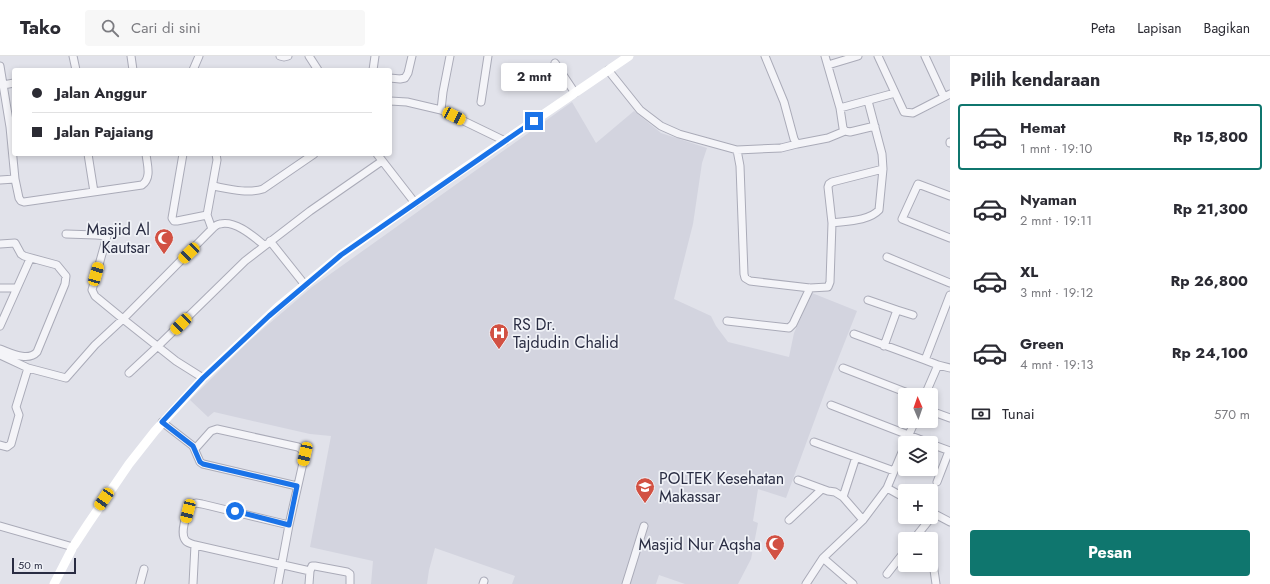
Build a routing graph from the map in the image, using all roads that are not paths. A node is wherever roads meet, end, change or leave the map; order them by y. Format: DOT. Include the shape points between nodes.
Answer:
graph roads {
  1 [pos="73,56"];
  2 [pos="131,56"];
  3 [pos="199,56"];
  4 [pos="280,56"];
  5 [pos="288,56"];
  6 [pos="309,56"];
  7 [pos="375,56"];
  8 [pos="412,56"];
  9 [pos="450,56"];
  10 [pos="488,56"];
  11 [pos="629,56"];
  12 [pos="765,56"];
  13 [pos="825,56"];
  14 [pos="858,56"];
  15 [pos="878,56"];
  16 [pos="924,56"];
  17 [pos="555,63"];
  18 [pos="828,65"];
  19 [pos="0,66"];
  20 [pos="76,68"];
  21 [pos="133,68"];
  22 [pos="194,68"];
  23 [pos="317,68"];
  24 [pos="373,68"];
  25 [pos="608,70"];
  26 [pos="392,78"];
  27 [pos="12,83"];
  28 [pos="3,85"];
  29 [pos="895,92"];
  30 [pos="575,93"];
  31 [pos="947,95"];
  32 [pos="392,101"];
  33 [pos="868,101"];
  34 [pos="480,102"];
  35 [pos="3,107"];
  36 [pos="840,108"];
  37 [pos="441,110"];
  38 [pos="12,126"];
  39 [pos="875,126"];
  40 [pos="845,131"];
  41 [pos="506,141"];
  42 [pos="797,144"];
  43 [pos="737,150"];
  44 [pos="14,156"];
  45 [pos="88,156"];
  46 [pos="146,156"];
  47 [pos="183,156"];
  48 [pos="216,156"];
  49 [pos="311,156"];
  50 [pos="378,156"];
  51 [pos="382,161"];
  52 [pos="884,169"];
  53 [pos="15,179"];
  54 [pos="0,180"];
  55 [pos="212,186"];
  56 [pos="94,192"];
  57 [pos="950,196"];
  58 [pos="415,203"];
  59 [pos="207,215"];
  60 [pos="832,223"];
  61 [pos="212,229"];
  62 [pos="66,234"];
  63 [pos="950,238"];
  64 [pos="267,243"];
  65 [pos="0,244"];
  66 [pos="887,257"];
  67 [pos="30,259"];
  68 [pos="950,283"];
  69 [pos="305,285"];
  70 [pos="0,288"];
  71 [pos="17,288"];
  72 [pos="810,288"];
  73 [pos="950,295"];
  74 [pos="868,300"];
  75 [pos="897,310"];
  76 [pos="913,315"];
  77 [pos="123,319"];
  78 [pos="727,321"];
  79 [pos="0,326"];
  80 [pos="854,334"];
  81 [pos="158,346"];
  82 [pos="884,346"];
  83 [pos="0,349"];
  84 [pos="0,355"];
  85 [pos="925,360"];
  86 [pos="938,365"];
  87 [pos="28,368"];
  88 [pos="843,368"];
  89 [pos="950,368"];
  90 [pos="129,373"];
  91 [pos="203,378"];
  92 [pos="928,388"];
  93 [pos="898,389"];
  94 [pos="831,405"];
  95 [pos="938,414"];
  96 [pos="950,418"];
  97 [pos="162,422"];
  98 [pos="912,428"];
  99 [pos="909,435"];
  100 [pos="814,442"];
  101 [pos="0,445"];
  102 [pos="938,446"];
  103 [pos="195,449"];
  104 [pos="950,451"];
  105 [pos="856,458"];
  106 [pos="898,461"];
  107 [pos="894,471"];
  108 [pos="798,480"];
  109 [pos="937,482"];
  110 [pos="297,486"];
  111 [pos="822,488"];
  112 [pos="887,488"];
  113 [pos="898,494"];
  114 [pos="843,497"];
  115 [pos="938,516"];
  116 [pos="789,520"];
  117 [pos="863,520"];
  118 [pos="950,522"];
  119 [pos="289,525"];
  120 [pos="0,526"];
  121 [pos="644,526"];
  122 [pos="195,545"];
  123 [pos="73,547"];
  124 [pos="823,558"];
  125 [pos="898,560"];
  126 [pos="282,564"];
  127 [pos="144,570"];
  128 [pos="310,571"];
  129 [pos="934,572"];
  130 [pos="887,574"];
  131 [pos="54,584"];
  132 [pos="140,584"];
  133 [pos="193,584"];
  134 [pos="278,584"];
  135 [pos="309,584"];
  136 [pos="350,584"];
  137 [pos="626,584"];
  138 [pos="806,584"];
  139 [pos="853,584"];
  140 [pos="936,584"];
  1 -- 20 [label="street"];
  2 -- 21 [label="street"];
  3 -- 22 [label="street"];
  4 -- 5 [label="street"];
  6 -- 23 [label="street"];
  7 -- 24 [label="street"];
  8 -- 26 [label="street" via="405,78"];
  9 -- 37 [label="street"];
  10 -- 34 [label="street"];
  11 -- 25 [label="main road"];
  12 -- 42 [label="street" via="784,102"];
  13 -- 18 [label="street"];
  14 -- 18 [label="street"];
  15 -- 29 [label="street"];
  16 -- 31 [label="street"];
  17 -- 30 [label="street"];
  18 -- 36 [label="street"];
  19 -- 28 [label="street"];
  25 -- 30 [label="main road"];
  25 -- 43 [label="street" via="640,110 661,126"];
  27 -- 28 [label="street"];
  28 -- 35 [label="street"];
  29 -- 31 [label="street" via="903,109 908,113 913,113"];
  29 -- 33 [label="street"];
  30 -- 41 [label="main road"];
  32 -- 37 [label="street" via="409,102"];
  33 -- 36 [label="street"];
  33 -- 39 [label="street"];
  35 -- 38 [label="street"];
  36 -- 40 [label="street"];
  37 -- 41 [label="street"];
  39 -- 40 [label="street"];
  39 -- 52 [label="street"];
  40 -- 42 [label="street" via="828,138"];
  41 -- 58 [label="main road"];
  42 -- 43 [label="street" via="781,148"];
  43 -- 72 [label="street" via="745,278 750,281"];
  44 -- 53 [label="street"];
  45 -- 56 [label="street"];
  46 -- 56 [label="street" via="148,178 145,184"];
  47 -- 59 [label="street" via="172,218 177,221"];
  48 -- 55 [label="street"];
  49 -- 55 [label="street" via="256,192"];
  50 -- 51 [label="street"];
  51 -- 58 [label="street"];
  51 -- 64 [label="street"];
  52 -- 60 [label="street" via="879,210 876,214"];
  52 -- 60 [label="street" via="829,184"];
  53 -- 54 [label="street"];
  53 -- 56 [label="street" via="21,202"];
  55 -- 59 [label="street"];
  57 -- 63 [label="street" via="918,184 902,219"];
  58 -- 69 [label="main road" via="341,255"];
  59 -- 61 [label="street"];
  60 -- 72 [label="street" via="830,282 828,287"];
  61 -- 64 [label="street" via="220,224 235,226"];
  61 -- 77 [label="street"];
  62 -- 77 [label="street" via="107,236 92,290"];
  64 -- 69 [label="street"];
  64 -- 81 [label="street" via="238,267"];
  65 -- 67 [label="street" via="15,242 21,254"];
  66 -- 68 [label="street"];
  67 -- 71 [label="street"];
  67 -- 83 [label="street" via="57,265 66,276 65,284 34,356 20,356"];
  69 -- 91 [label="main road"];
  70 -- 71 [label="street"];
  71 -- 79 [label="street"];
  72 -- 78 [label="street" via="789,328"];
  73 -- 85 [label="street"];
  74 -- 75 [label="street"];
  75 -- 76 [label="street"];
  75 -- 82 [label="street"];
  77 -- 81 [label="street"];
  77 -- 87 [label="street" via="95,345 66,378"];
  80 -- 82 [label="street"];
  81 -- 90 [label="street"];
  81 -- 91 [label="street"];
  82 -- 85 [label="street"];
  84 -- 87 [label="street"];
  85 -- 86 [label="street"];
  86 -- 89 [label="street"];
  86 -- 92 [label="street"];
  87 -- 101 [label="street" via="16,407 20,415 12,444 7,447"];
  88 -- 93 [label="street"];
  91 -- 97 [label="main road"];
  94 -- 99 [label="street"];
  95 -- 96 [label="street"];
  97 -- 103 [label="street"];
  97 -- 123 [label="main road" via="129,464"];
  98 -- 99 [label="street"];
  100 -- 105 [label="street"];
  102 -- 104 [label="street"];
  103 -- 110 [label="street" via="203,464"];
  103 -- 110 [label="street" via="211,431 217,429 303,449 305,454"];
  104 -- 109 [label="street"];
  105 -- 107 [label="street"];
  105 -- 114 [label="street"];
  106 -- 107 [label="street"];
  107 -- 112 [label="street"];
  108 -- 111 [label="street"];
  110 -- 119 [label="street"];
  111 -- 114 [label="street"];
  111 -- 116 [label="street"];
  112 -- 113 [label="street"];
  112 -- 117 [label="street"];
  114 -- 117 [label="street"];
  115 -- 118 [label="street"];
  117 -- 124 [label="street"];
  119 -- 122 [label="street" via="193,504 188,511 184,537 187,542"];
  119 -- 126 [label="street"];
  120 -- 123 [label="street"];
  121 -- 137 [label="street"];
  122 -- 126 [label="street"];
  122 -- 133 [label="street"];
  123 -- 131 [label="main road"];
  124 -- 138 [label="street"];
  124 -- 139 [label="street"];
  125 -- 130 [label="street"];
  126 -- 128 [label="street"];
  126 -- 134 [label="street"];
  127 -- 132 [label="street"];
  128 -- 135 [label="street"];
  128 -- 136 [label="street" via="312,566 315,566 347,572 350,574"];
  129 -- 140 [label="street"];
}
